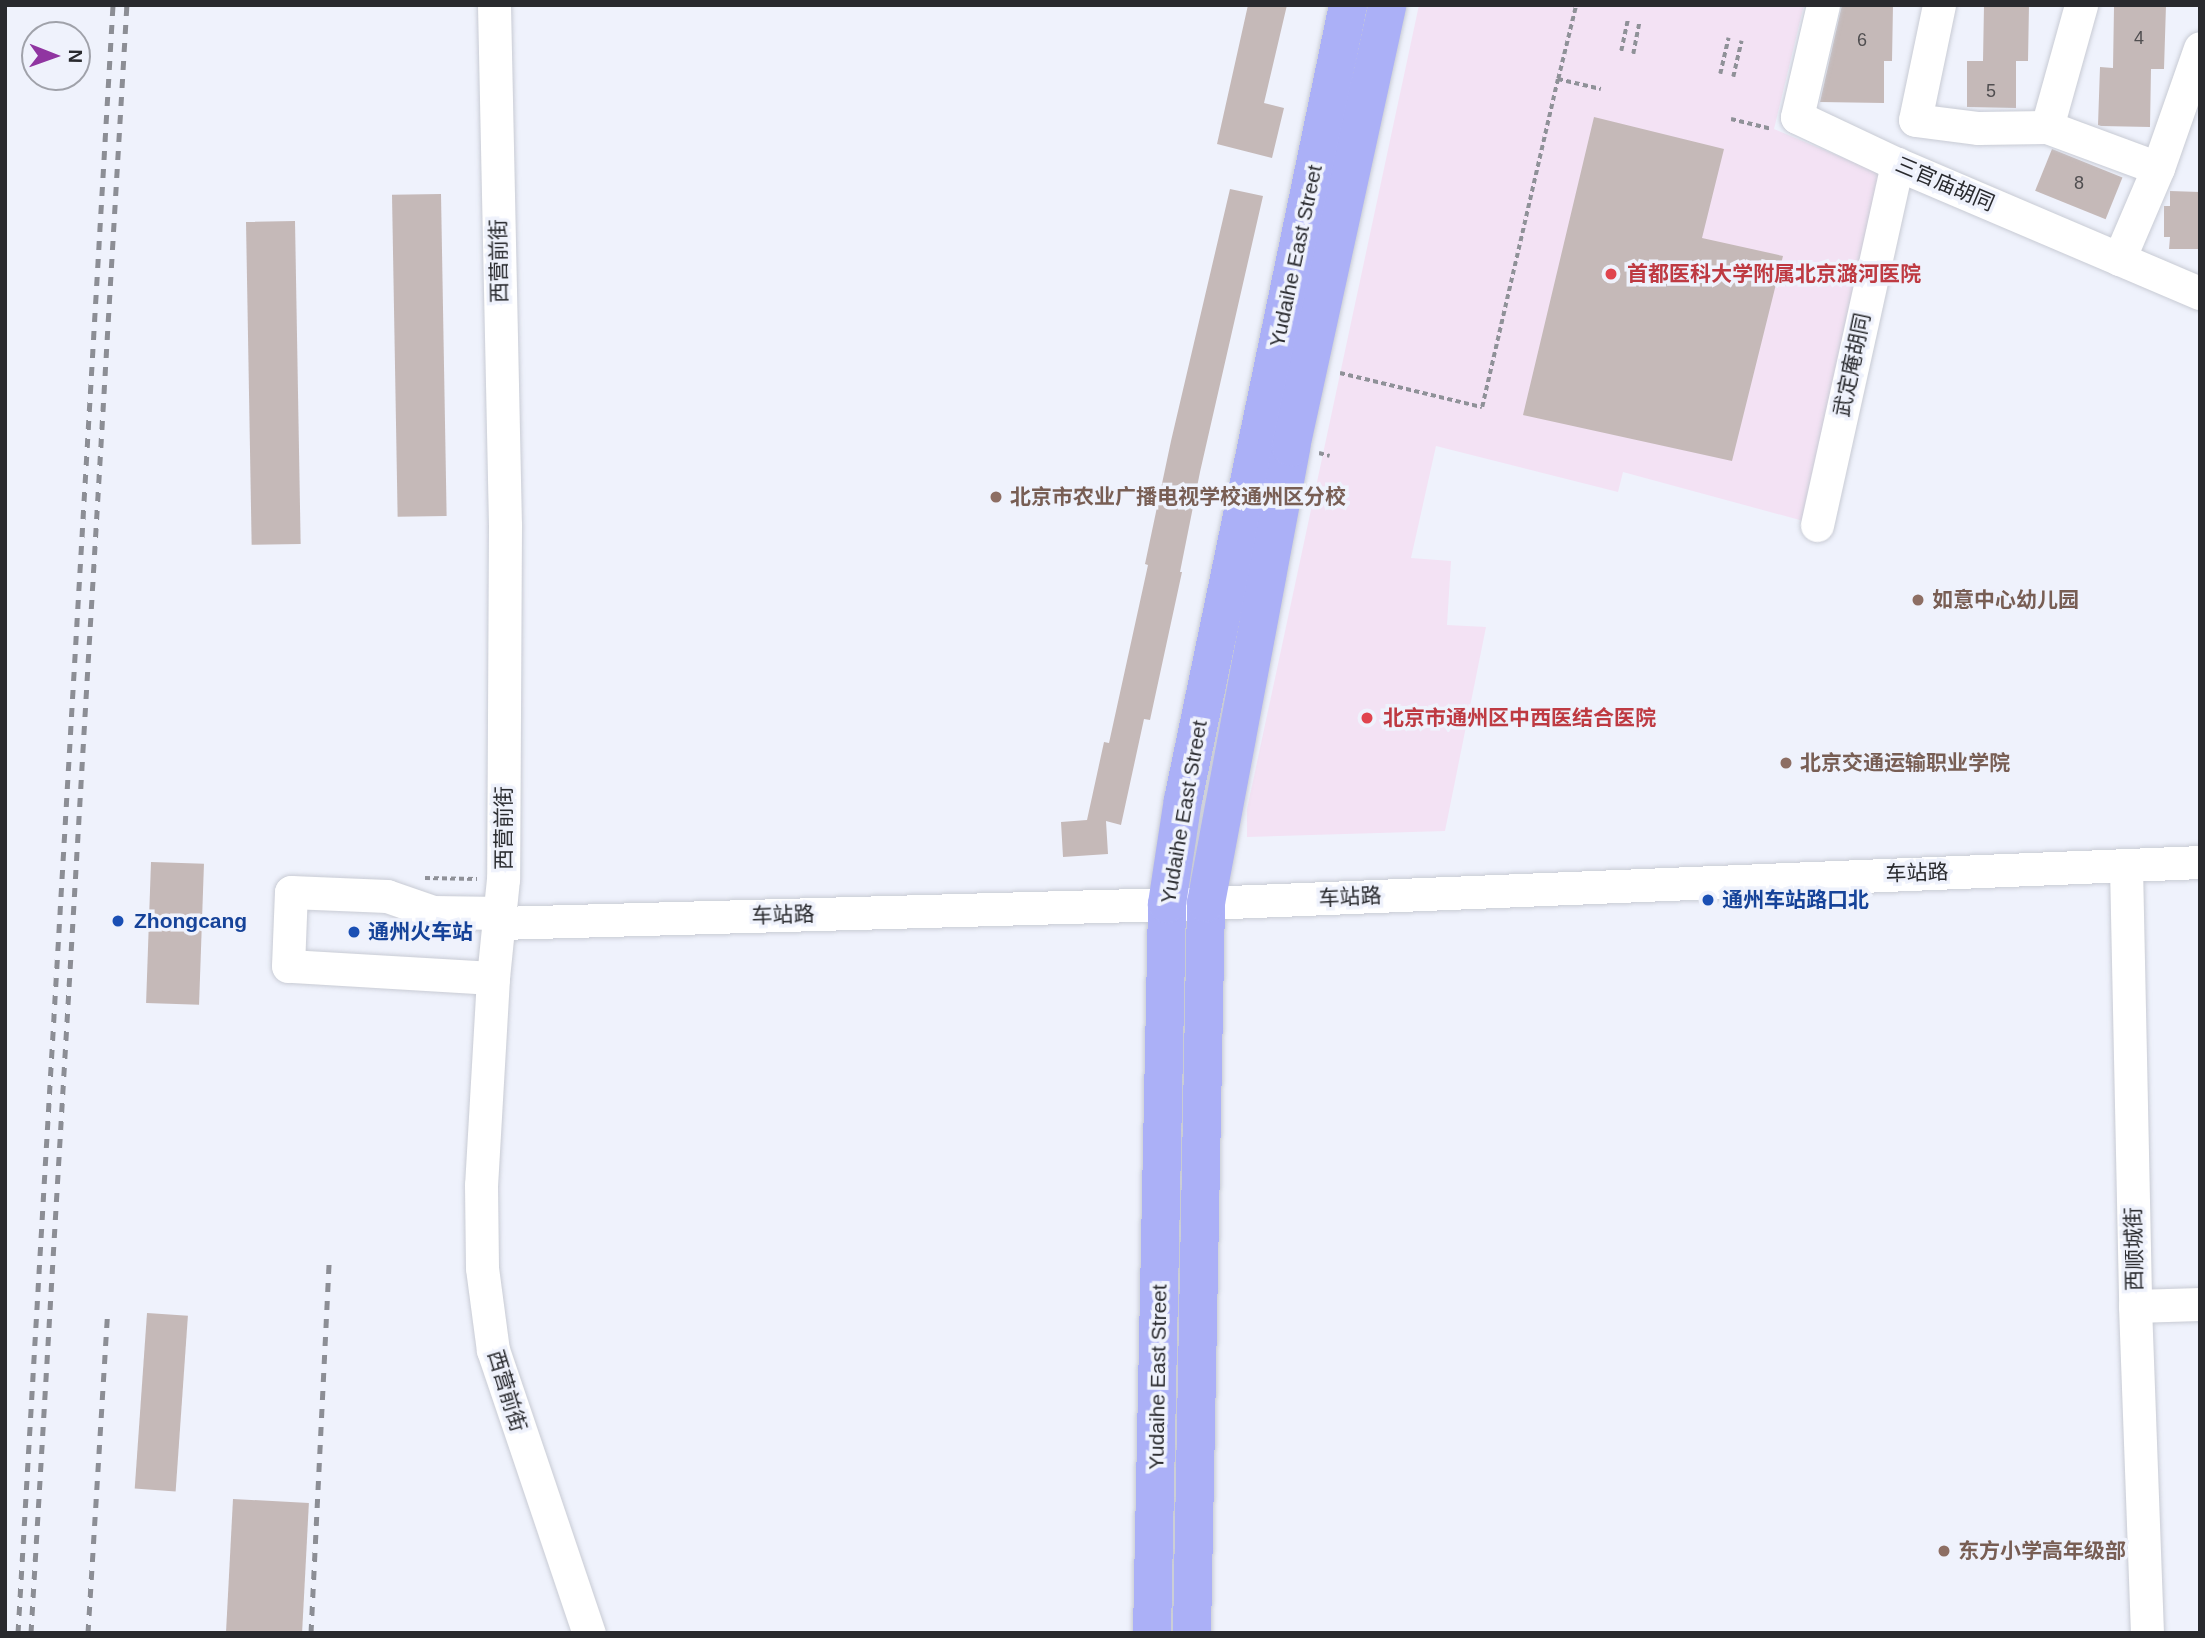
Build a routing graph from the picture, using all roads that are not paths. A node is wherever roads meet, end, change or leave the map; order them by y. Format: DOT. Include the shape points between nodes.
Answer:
graph roads {
  1 [pos="494,5"];
  2 [pos="1348,5"];
  3 [pos="1387,5"];
  4 [pos="1823,5"];
  5 [pos="1939,5"];
  6 [pos="2081,5"];
  7 [pos="2200,48"];
  8 [pos="2047,127"];
  9 [pos="1897,164"];
  10 [pos="2158,168"];
  11 [pos="2119,259"];
  12 [pos="2200,293"];
  13 [pos="1817,525"];
  14 [pos="2200,862"];
  15 [pos="2126,866"];
  16 [pos="1206,903"];
  17 [pos="1167,904"];
  18 [pos="501,918"];
  19 [pos="493,978"];
  20 [pos="2200,1304"];
  21 [pos="2135,1306"];
  22 [pos="589,1633"];
  23 [pos="1152,1633"];
  24 [pos="1192,1633"];
  25 [pos="2147,1633"];
  1 -- 18 [label="street, 西营前街" via="505,525"];
  2 -- 17 [label="main road, Yudaihe East Street" via="1183,800"];
  3 -- 16 [label="main road, Yudaihe East Street" via="1291,447"];
  4 -- 9 [label="street, 三官庙胡同" via="1785,123"];
  5 -- 8 [label="street" via="1915,120 1978,128"];
  6 -- 8 [label="street"];
  7 -- 10 [label="street"];
  8 -- 10 [label="street"];
  9 -- 11 [label="street, 三官庙胡同"];
  9 -- 13 [label="street, 武定庵胡同"];
  10 -- 11 [label="street"];
  11 -- 12 [label="street, 三官庙胡同"];
  14 -- 15 [label="street, 车站路"];
  15 -- 16 [label="street, 车站路"];
  15 -- 21 [label="street, 西顺城街"];
  16 -- 17 [label="street, 车站路"];
  16 -- 24 [label="main road, Yudaihe East Street"];
  17 -- 18 [label="street, 车站路"];
  17 -- 23 [label="main road, Yudaihe East Street"];
  18 -- 19 [label="street, 西营前街"];
  18 -- 19 [label="street, 车站路" via="433,912 387,896 291,892 288,966"];
  19 -- 22 [label="street, 西营前街" via="481,1185 482,1268 493,1350"];
  20 -- 21 [label="street"];
  21 -- 25 [label="street, 西顺城街"];
}
